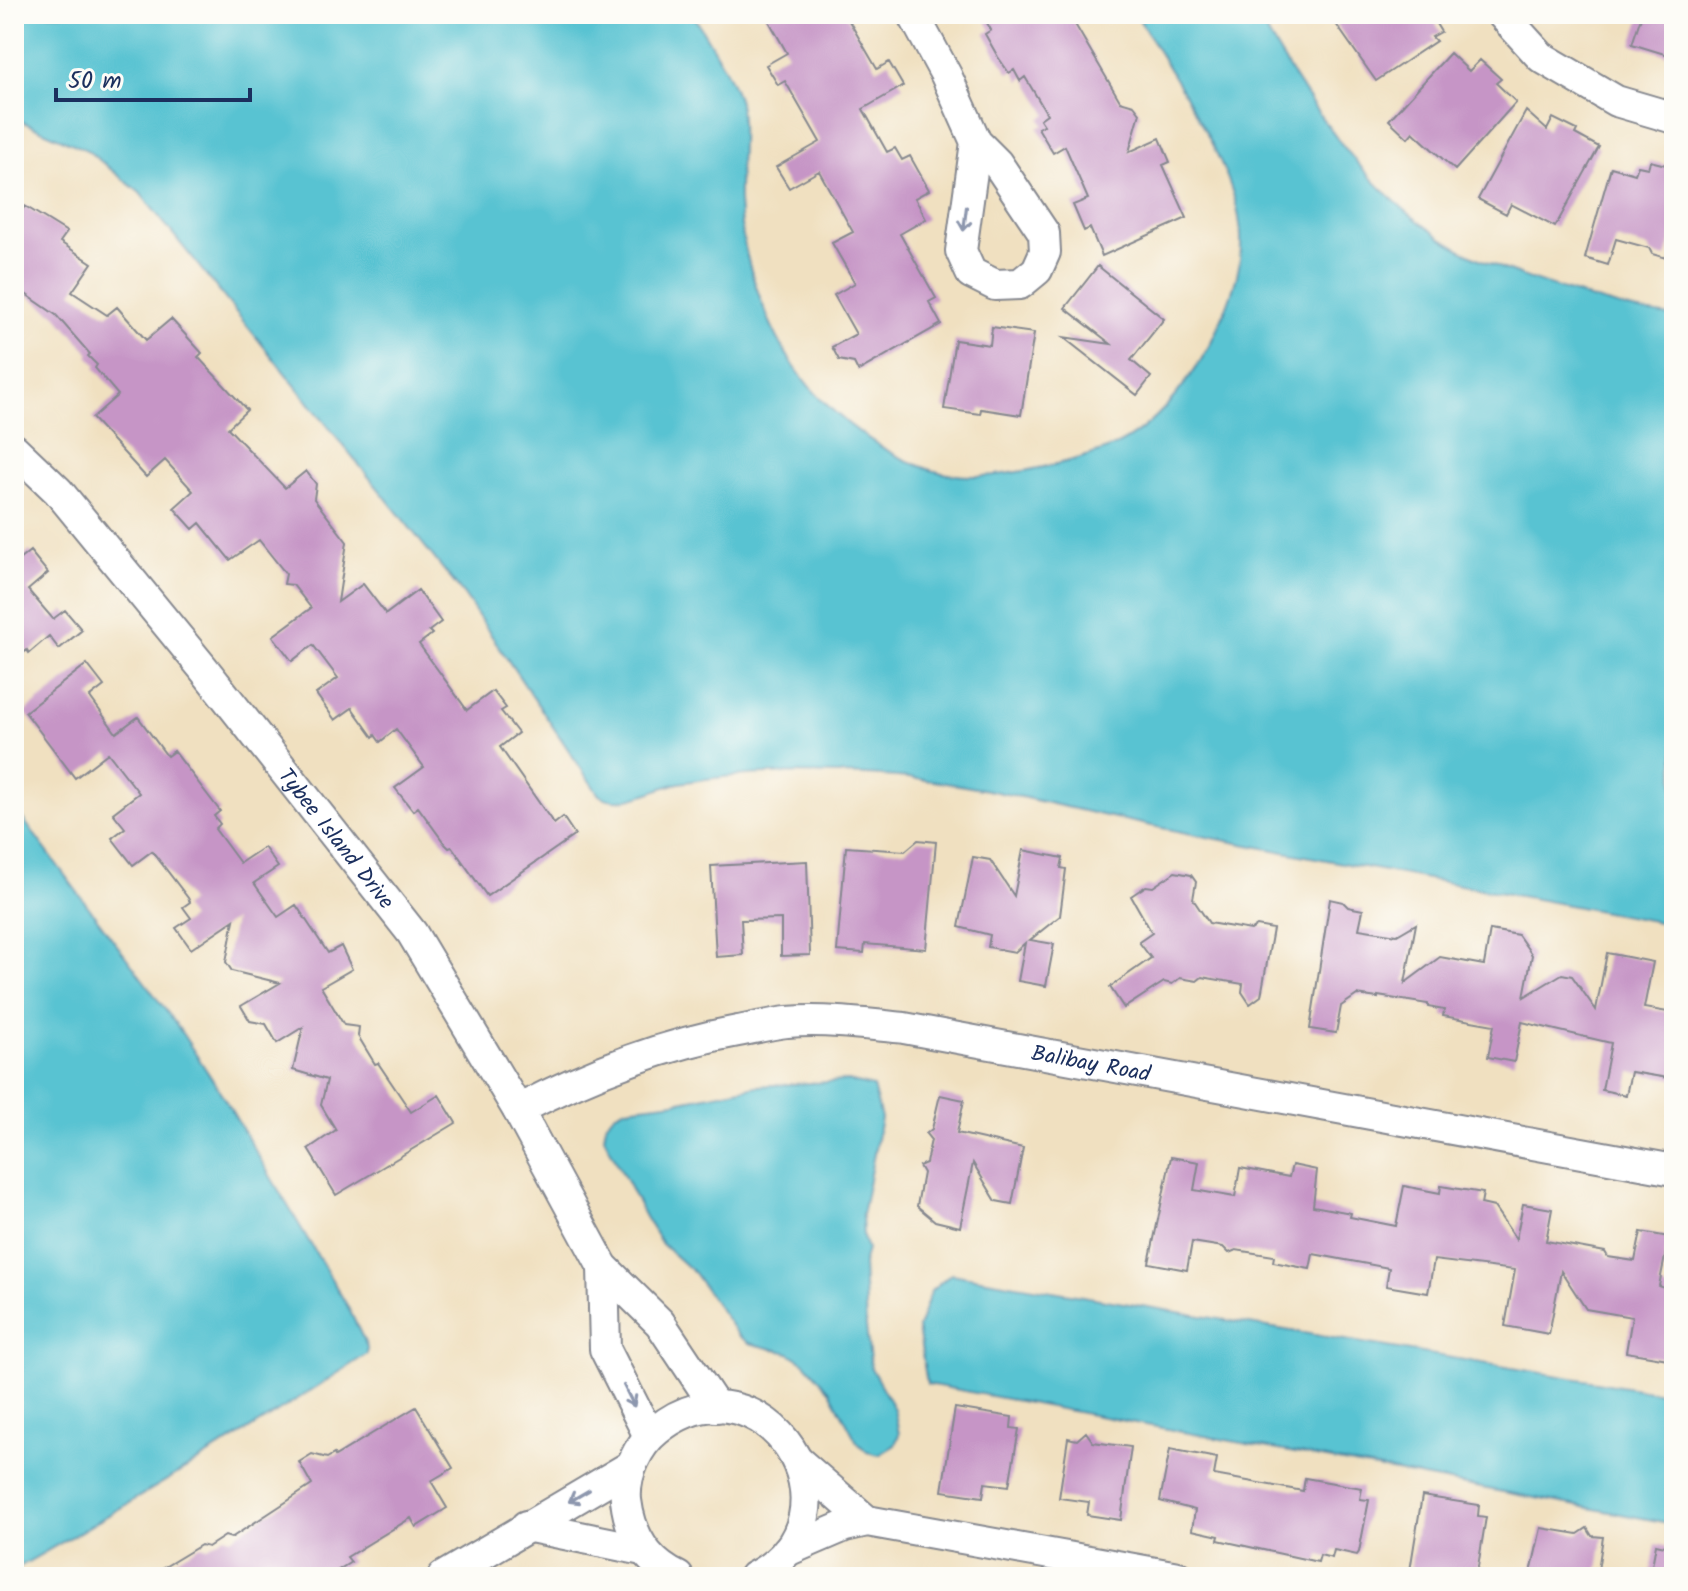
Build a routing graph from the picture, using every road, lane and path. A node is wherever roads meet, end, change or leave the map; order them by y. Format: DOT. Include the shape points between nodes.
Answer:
graph roads {
  1 [pos="913,14"];
  2 [pos="1502,14"];
  3 [pos="1674,118"];
  4 [pos="976,142"];
  5 [pos="14,449"];
  6 [pos="518,1110"];
  7 [pos="1674,1170"];
  8 [pos="603,1267"];
  9 [pos="652,1314"];
  10 [pos="604,1341"];
  11 [pos="716,1407"];
  12 [pos="649,1436"];
  13 [pos="799,1462"];
  14 [pos="631,1466"];
  15 [pos="867,1521"];
  16 [pos="526,1526"];
  17 [pos="643,1550"];
  18 [pos="769,1569"];
  19 [pos="443,1577"];
  20 [pos="678,1577"];
  21 [pos="1178,1577"];
  1 -- 4 [label="street"];
  2 -- 3 [label="street" via="1541,57 1616,101"];
  5 -- 6 [label="street, Tybee Island Drive" via="58,491 412,933"];
  6 -- 7 [label="street, Balibay Road" via="630,1058 695,1038 785,1022 831,1021 904,1028"];
  6 -- 8 [label="street, Tybee Island Drive"];
  8 -- 9 [label="street, Tybee Island Drive"];
  8 -- 10 [label="street, Tybee Island Drive"];
  9 -- 10 [label="street" via="633,1318"];
  9 -- 11 [label="street, Tybee Island Drive"];
  10 -- 12 [label="street, Tybee Island Drive, one-way"];
  11 -- 12 [label="street" via="691,1410"];
  11 -- 13 [label="street" via="742,1410 766,1422"];
  12 -- 14 [label="street"];
  13 -- 15 [label="street"];
  13 -- 18 [label="street" via="806,1493 801,1523"];
  14 -- 16 [label="street, one-way"];
  14 -- 17 [label="street" via="626,1495 630,1524"];
  15 -- 18 [label="street" via="845,1526"];
  15 -- 21 [label="street"];
  16 -- 17 [label="street"];
  16 -- 19 [label="street"];
  17 -- 20 [label="street"];
}
